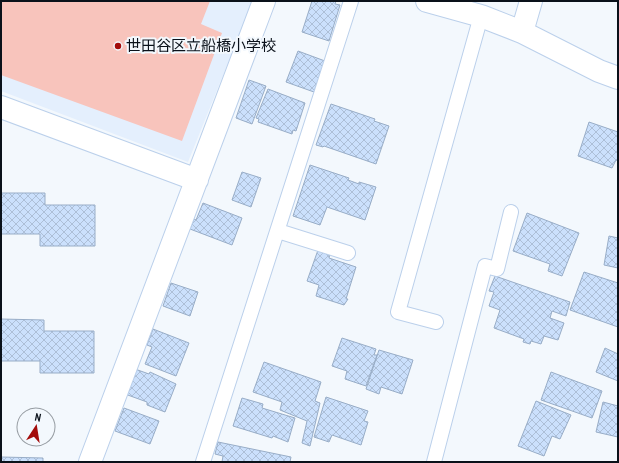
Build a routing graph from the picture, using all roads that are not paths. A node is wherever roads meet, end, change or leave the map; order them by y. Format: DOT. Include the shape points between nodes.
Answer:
graph roads {
  1 [pos="264,1"];
  2 [pos="351,1"];
  3 [pos="427,1"];
  4 [pos="531,1"];
  5 [pos="481,16"];
  6 [pos="522,32"];
  7 [pos="618,78"];
  8 [pos="1,107"];
  9 [pos="197,180"];
  10 [pos="511,212"];
  11 [pos="278,231"];
  12 [pos="348,253"];
  13 [pos="436,322"];
  14 [pos="90,462"];
  15 [pos="203,462"];
  16 [pos="434,462"];
  1 -- 9 [label="street"];
  2 -- 11 [label="lane"];
  3 -- 5 [label="street"];
  4 -- 6 [label="street"];
  5 -- 6 [label="street"];
  5 -- 13 [label="lane" via="398,312"];
  6 -- 7 [label="street"];
  8 -- 9 [label="street"];
  9 -- 14 [label="street"];
  10 -- 16 [label="lane" via="498,269 485,266"];
  11 -- 12 [label="lane"];
  11 -- 15 [label="lane"];
}
